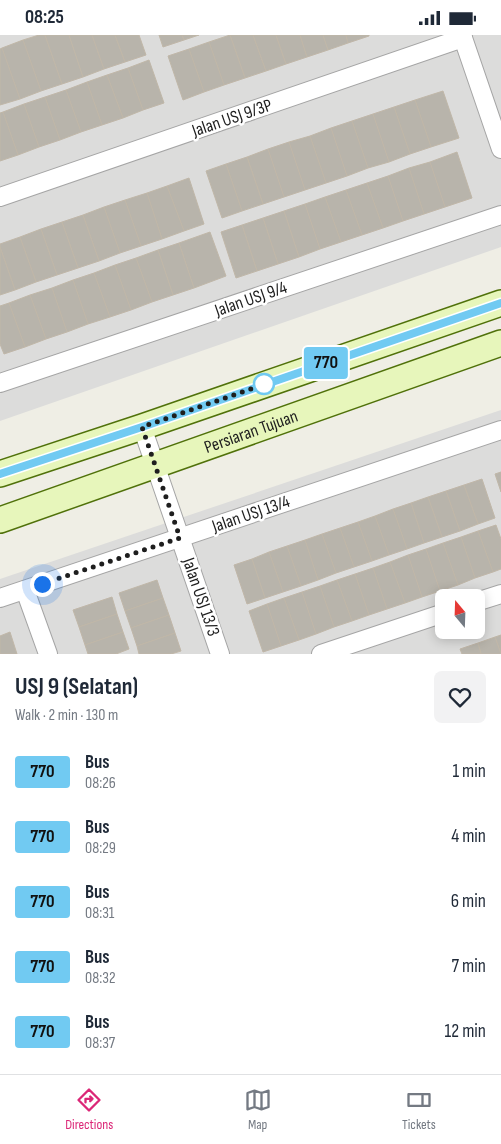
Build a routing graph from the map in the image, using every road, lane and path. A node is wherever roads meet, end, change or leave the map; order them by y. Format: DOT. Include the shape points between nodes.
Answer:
graph roads {
  1 [pos="462,37"];
  2 [pos="501,149"];
  3 [pos="0,197"];
  4 [pos="501,215"];
  5 [pos="501,303"];
  6 [pos="501,343"];
  7 [pos="0,383"];
  8 [pos="142,427"];
  9 [pos="501,430"];
  10 [pos="155,465"];
  11 [pos="0,474"];
  12 [pos="0,520"];
  13 [pos="180,538"];
  14 [pos="25,590"];
  15 [pos="501,594"];
  16 [pos="0,598"];
  17 [pos="485,600"];
  18 [pos="435,616"];
  19 [pos="48,654"];
  20 [pos="220,654"];
  21 [pos="321,654"];
  1 -- 2 [label="street"];
  1 -- 3 [label="street, Jalan USJ 9/3P"];
  4 -- 7 [label="street, Jalan USJ 9/4"];
  5 -- 8 [label="main road"];
  6 -- 10 [label="main road, Persiaran Tujuan"];
  8 -- 10 [label="street, Jalan USJ 13/3"];
  8 -- 11 [label="main road"];
  9 -- 13 [label="street, Jalan USJ 13/4"];
  10 -- 12 [label="main road, Persiaran Tujuan"];
  10 -- 13 [label="street, Jalan USJ 13/3"];
  13 -- 14 [label="street, Jalan USJ 13/4"];
  13 -- 20 [label="street, Jalan USJ 13/3"];
  14 -- 16 [label="street, Jalan USJ 13/4"];
  14 -- 19 [label="street"];
  15 -- 17 [label="street"];
  18 -- 21 [label="street"];
}
